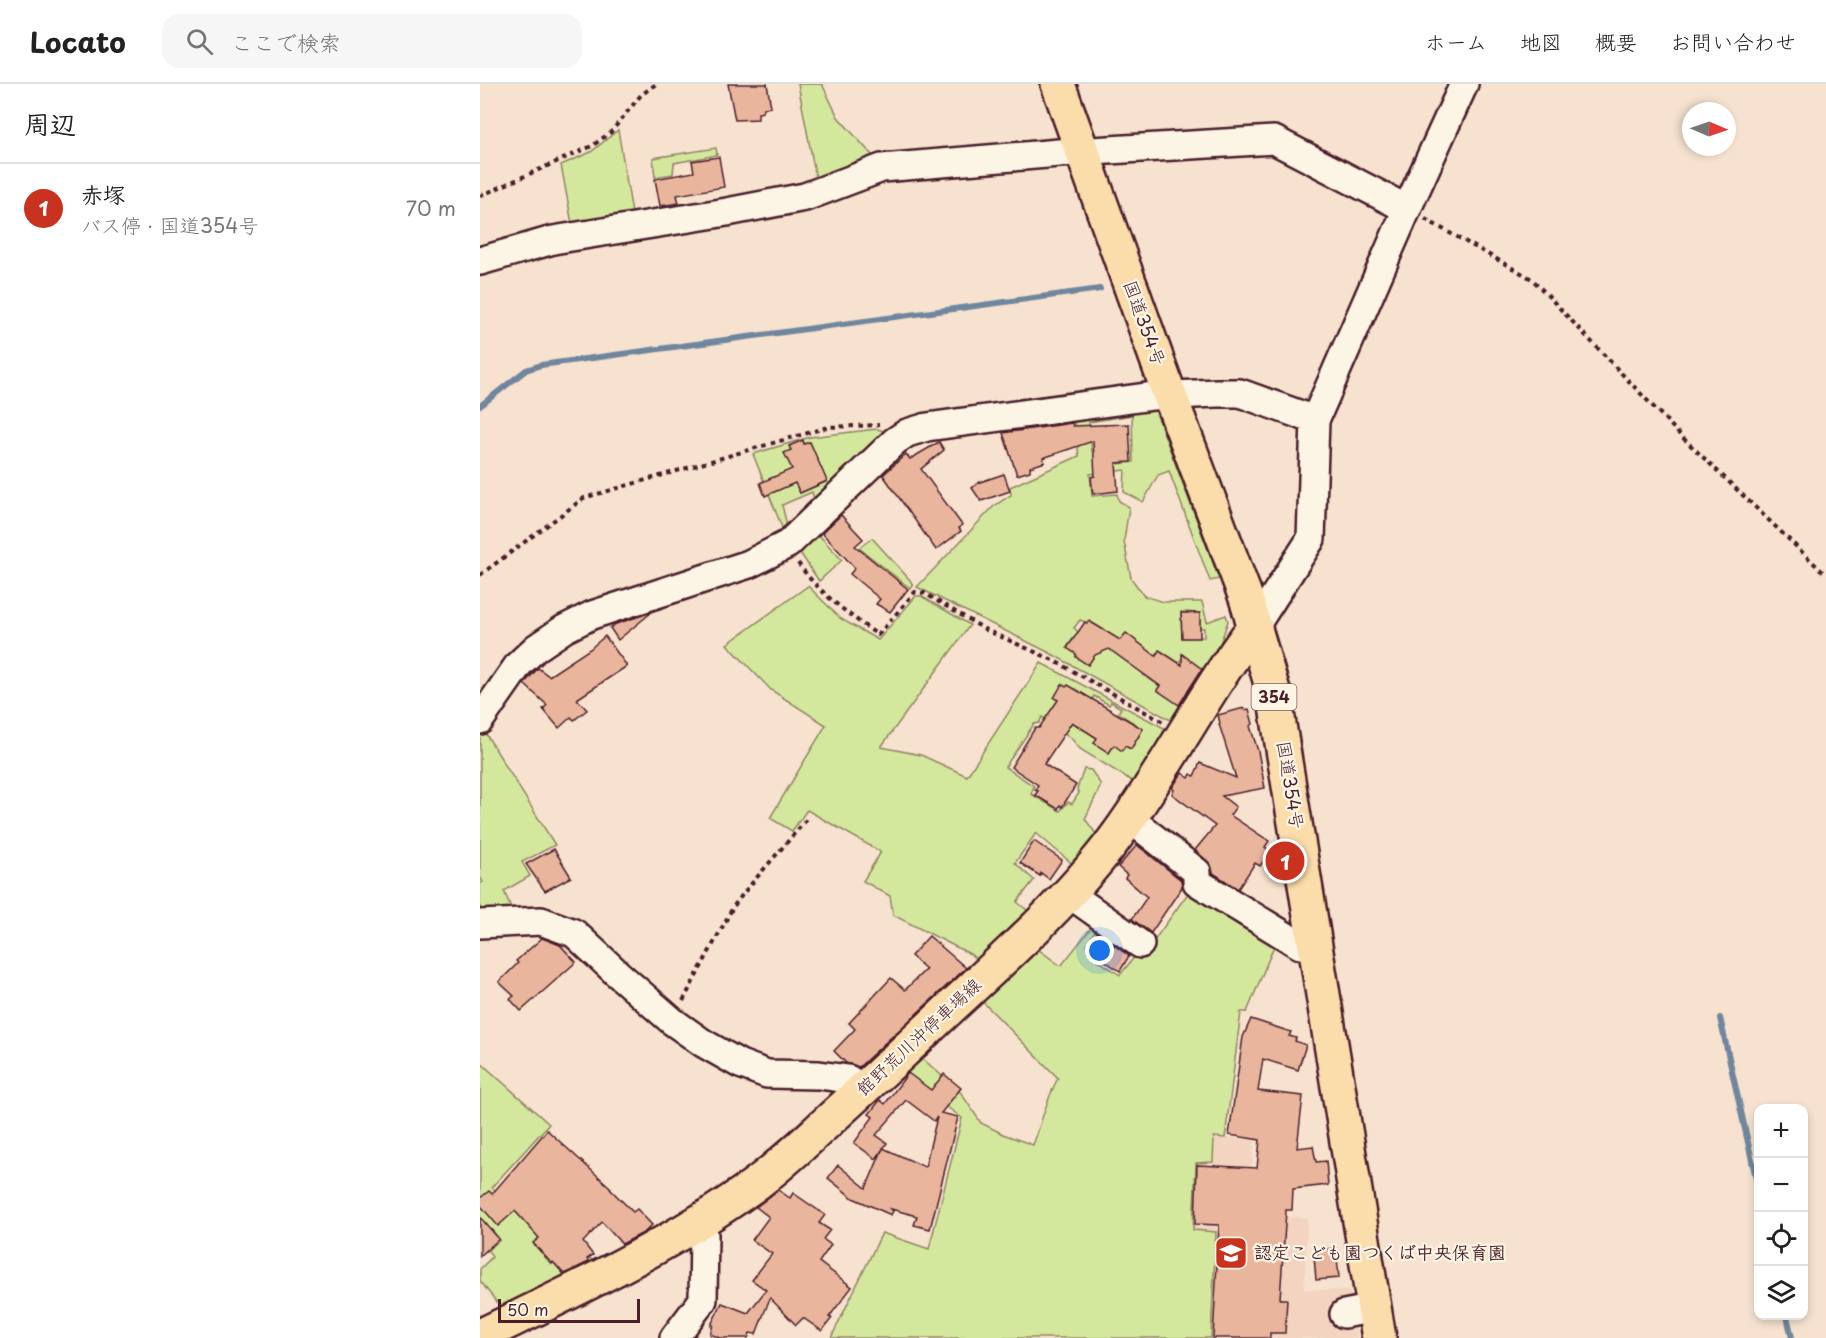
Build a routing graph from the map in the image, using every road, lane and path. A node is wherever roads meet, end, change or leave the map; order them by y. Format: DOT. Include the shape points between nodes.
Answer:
graph roads {
  1 [pos="656,84"];
  2 [pos="1058,84"];
  3 [pos="1464,84"];
  4 [pos="1083,151"];
  5 [pos="480,196"];
  6 [pos="1407,209"];
  7 [pos="480,261"];
  8 [pos="1170,396"];
  9 [pos="1315,420"];
  10 [pos="908,433"];
  11 [pos="788,544"];
  12 [pos="480,575"];
  13 [pos="1826,575"];
  14 [pos="1255,626"];
  15 [pos="480,720"];
  16 [pos="1183,734"];
  17 [pos="1129,818"];
  18 [pos="807,819"];
  19 [pos="1068,893"];
  20 [pos="480,924"];
  21 [pos="1316,943"];
  22 [pos="1140,944"];
  23 [pos="672,1021"];
  24 [pos="864,1089"];
  25 [pos="699,1222"];
  26 [pos="1366,1320"];
  27 [pos="480,1337"];
  28 [pos="674,1338"];
  1 -- 5 [label="path" via="592,147"];
  2 -- 4 [label="main road, 国道354号 / 354"];
  3 -- 6 [label="street"];
  4 -- 6 [label="street" via="1274,140"];
  4 -- 7 [label="street" via="882,168 804,197 553,240"];
  4 -- 8 [label="main road, 国道354号 / 354"];
  6 -- 9 [label="street"];
  6 -- 13 [label="path" via="1532,279 1682,437"];
  8 -- 9 [label="street" via="1240,393"];
  8 -- 10 [label="street" via="927,427"];
  8 -- 14 [label="main road, 国道354号 / 354"];
  9 -- 14 [label="street" via="1311,538"];
  10 -- 11 [label="street"];
  10 -- 12 [label="path" via="889,425 828,427 584,498"];
  11 -- 15 [label="street" via="749,564 592,615 564,629 519,664"];
  11 -- 16 [label="path" via="807,576 878,635 915,592 924,593"];
  14 -- 16 [label="main road, 館野荒川沖停車場線"];
  14 -- 21 [label="main road, 国道354号 / 354" via="1277,711"];
  16 -- 17 [label="main road, 館野荒川沖停車場線"];
  17 -- 19 [label="main road, 館野荒川沖停車場線"];
  17 -- 21 [label="street" via="1197,872 1197,882 1300,945"];
  18 -- 23 [label="path" via="733,908"];
  19 -- 22 [label="street"];
  19 -- 24 [label="main road, 館野荒川沖停車場線"];
  20 -- 23 [label="street" via="541,921 574,933"];
  21 -- 26 [label="main road, 国道354号 / 354"];
  23 -- 24 [label="street" via="740,1064 767,1074 848,1079"];
  24 -- 25 [label="main road, 館野荒川沖停車場線" via="754,1185"];
  25 -- 27 [label="main road, 館野荒川沖停車場線" via="622,1267"];
  25 -- 28 [label="street" via="704,1234 703,1300"];
}
